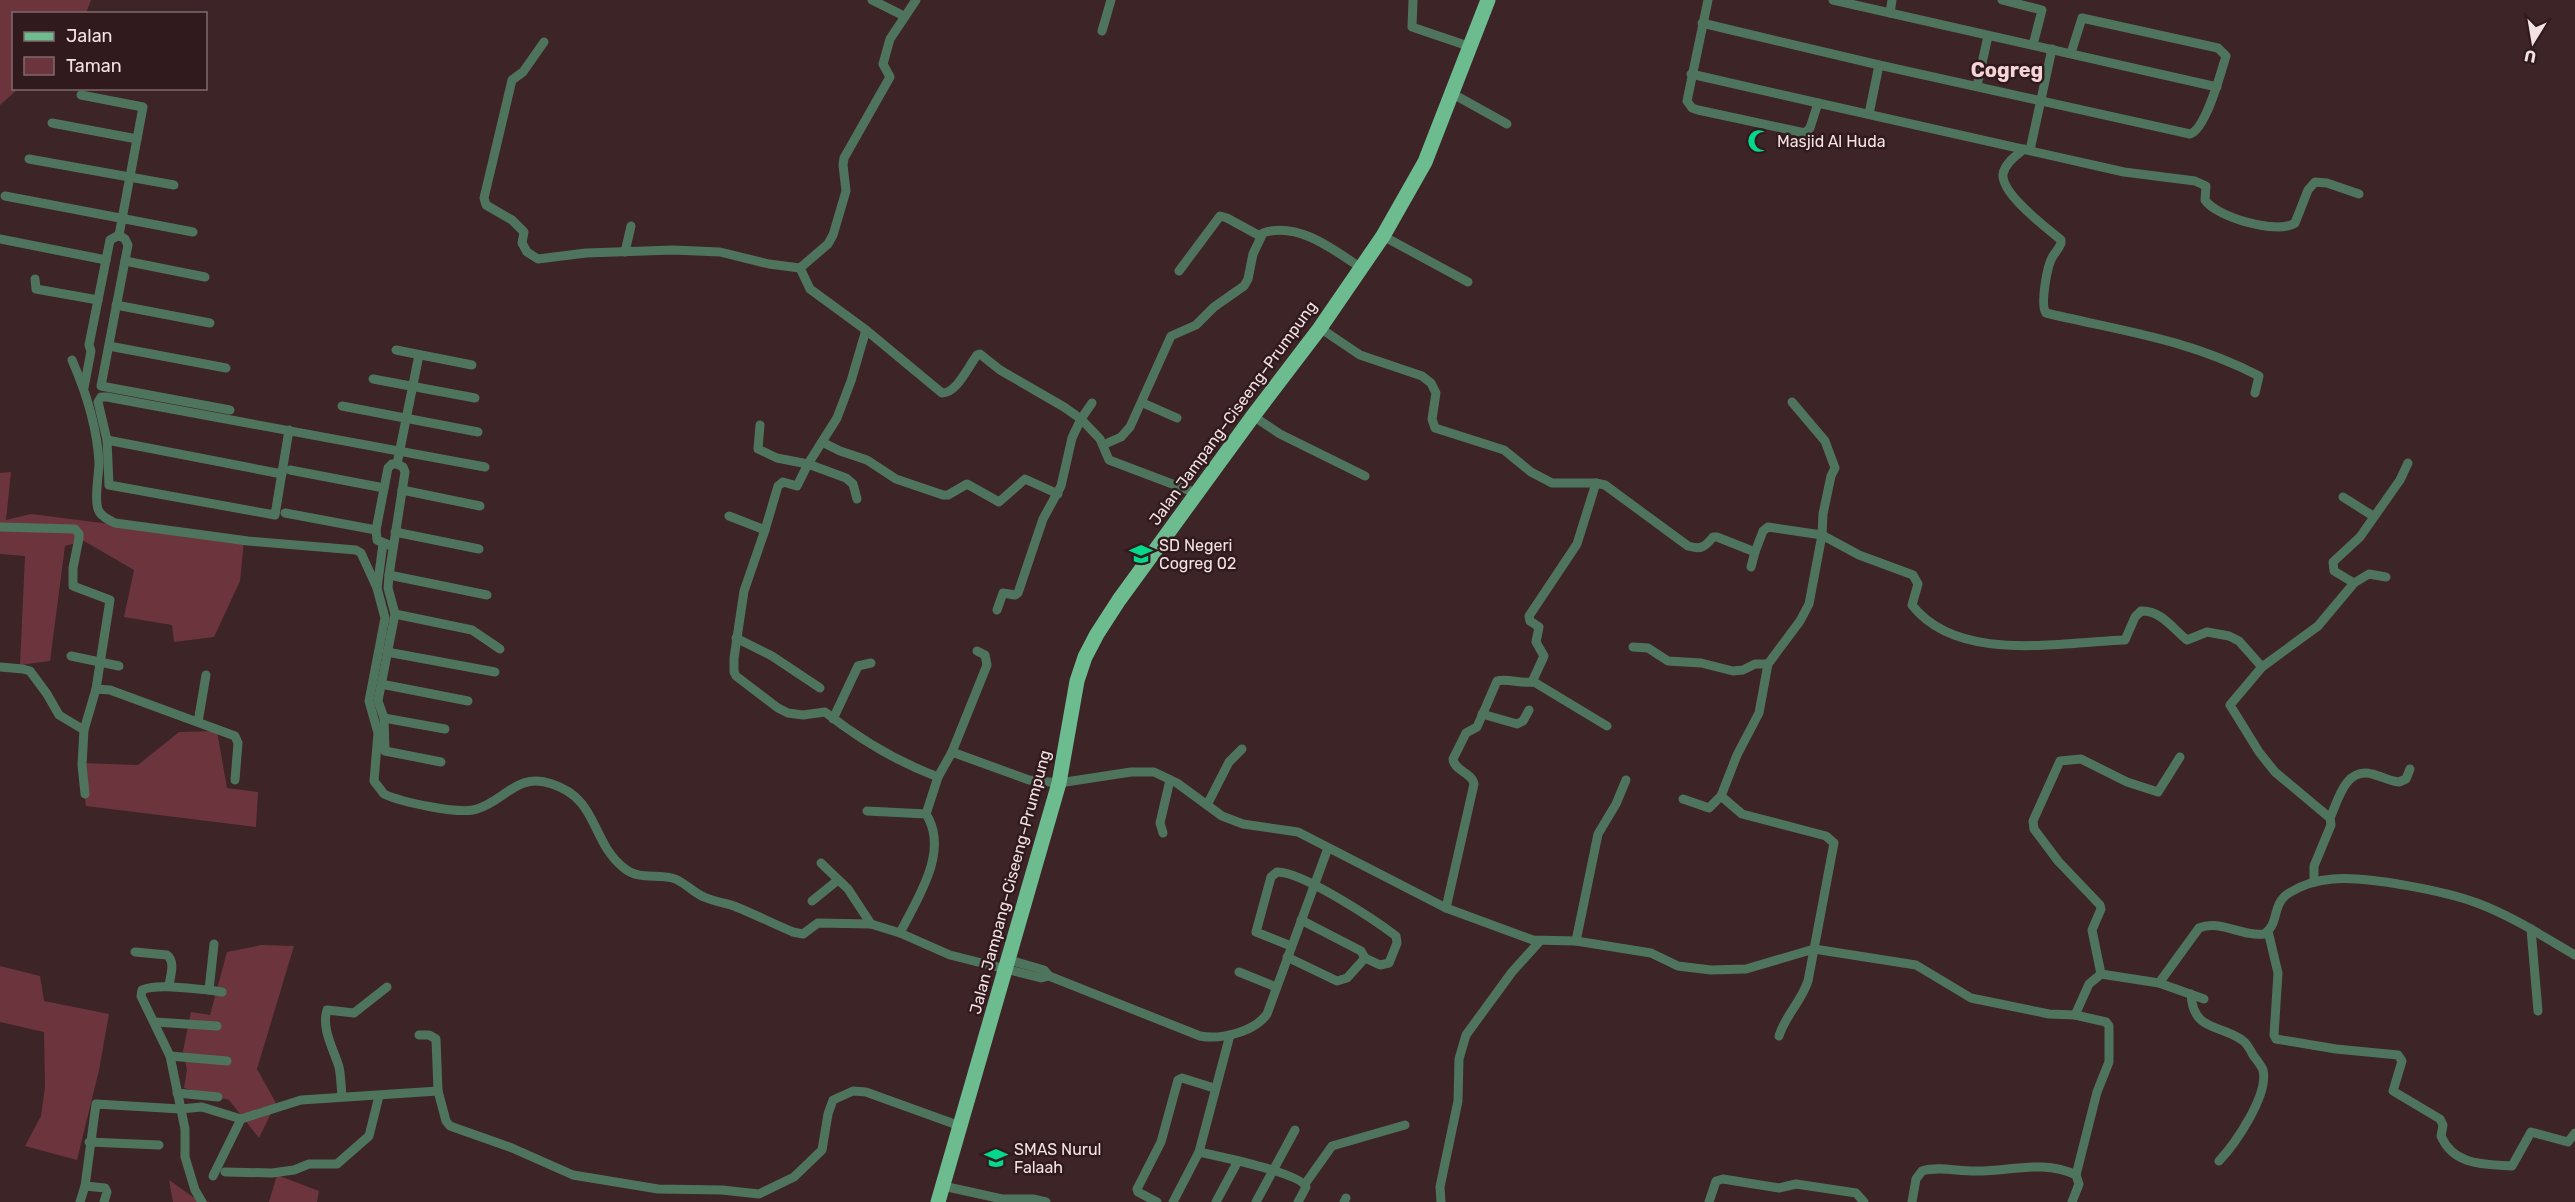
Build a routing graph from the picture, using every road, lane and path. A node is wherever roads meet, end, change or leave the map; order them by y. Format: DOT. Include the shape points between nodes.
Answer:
graph roads {
  1 [pos="872,0"];
  2 [pos="916,0"];
  3 [pos="1111,0"];
  4 [pos="1413,0"];
  5 [pos="1488,0"];
  6 [pos="1708,0"];
  7 [pos="1833,0"];
  8 [pos="1892,0"];
  9 [pos="2002,0"];
  10 [pos="1890,13"];
  11 [pos="904,15"];
  12 [pos="1702,23"];
  13 [pos="1102,31"];
  14 [pos="1988,36"];
  15 [pos="544,42"];
  16 [pos="2033,45"];
  17 [pos="1471,47"];
  18 [pos="2052,49"];
  19 [pos="2071,53"];
  20 [pos="1880,65"];
  21 [pos="1691,74"];
  22 [pos="1977,86"];
  23 [pos="2217,87"];
  24 [pos="1453,94"];
  25 [pos="81,95"];
  26 [pos="2040,100"];
  27 [pos="1818,103"];
  28 [pos="1869,114"];
  29 [pos="52,123"];
  30 [pos="1507,124"];
  31 [pos="137,139"];
  32 [pos="2027,150"];
  33 [pos="29,159"];
  34 [pos="130,177"];
  35 [pos="174,185"];
  36 [pos="2359,195"];
  37 [pos="5,196"];
  38 [pos="123,218"];
  39 [pos="631,226"];
  40 [pos="193,232"];
  41 [pos="120,235"];
  42 [pos="1260,236"];
  43 [pos="1383,236"];
  44 [pos="0,239"];
  45 [pos="625,252"];
  46 [pos="106,260"];
  47 [pos="125,261"];
  48 [pos="800,268"];
  49 [pos="1361,268"];
  50 [pos="1179,271"];
  51 [pos="205,277"];
  52 [pos="35,279"];
  53 [pos="1468,282"];
  54 [pos="98,300"];
  55 [pos="116,305"];
  56 [pos="210,323"];
  57 [pos="1320,328"];
  58 [pos="866,330"];
  59 [pos="108,350"];
  60 [pos="396,350"];
  61 [pos="91,351"];
  62 [pos="419,354"];
  63 [pos="72,360"];
  64 [pos="472,365"];
  65 [pos="226,368"];
  66 [pos="373,379"];
  67 [pos="412,386"];
  68 [pos="84,388"];
  69 [pos="2255,393"];
  70 [pos="475,398"];
  71 [pos="1792,402"];
  72 [pos="1092,403"];
  73 [pos="1143,403"];
  74 [pos="342,406"];
  75 [pos="230,410"];
  76 [pos="1252,416"];
  77 [pos="406,418"];
  78 [pos="1177,418"];
  79 [pos="1081,419"];
  80 [pos="760,425"];
  81 [pos="289,430"];
  82 [pos="478,432"];
  83 [pos="107,440"];
  84 [pos="822,442"];
  85 [pos="1103,445"];
  86 [pos="399,451"];
  87 [pos="2408,462"];
  88 [pos="397,464"];
  89 [pos="808,464"];
  90 [pos="485,467"];
  91 [pos="286,472"];
  92 [pos="1365,476"];
  93 [pos="1596,483"];
  94 [pos="384,488"];
  95 [pos="402,490"];
  96 [pos="1196,493"];
  97 [pos="1058,494"];
  98 [pos="2343,497"];
  99 [pos="857,498"];
  100 [pos="480,506"];
  101 [pos="285,513"];
  102 [pos="729,516"];
  103 [pos="2373,516"];
  104 [pos="0,527"];
  105 [pos="376,530"];
  106 [pos="765,530"];
  107 [pos="395,532"];
  108 [pos="1822,535"];
  109 [pos="388,545"];
  110 [pos="479,549"];
  111 [pos="1755,552"];
  112 [pos="1751,567"];
  113 [pos="389,575"];
  114 [pos="2386,577"];
  115 [pos="2354,583"];
  116 [pos="377,588"];
  117 [pos="488,594"];
  118 [pos="997,610"];
  119 [pos="394,614"];
  120 [pos="736,638"];
  121 [pos="1632,647"];
  122 [pos="500,649"];
  123 [pos="977,651"];
  124 [pos="387,652"];
  125 [pos="71,656"];
  126 [pos="100,662"];
  127 [pos="871,663"];
  128 [pos="1768,664"];
  129 [pos="119,666"];
  130 [pos="2262,667"];
  131 [pos="0,668"];
  132 [pos="495,672"];
  133 [pos="206,675"];
  134 [pos="1532,682"];
  135 [pos="381,684"];
  136 [pos="820,688"];
  137 [pos="96,689"];
  138 [pos="468,701"];
  139 [pos="1529,710"];
  140 [pos="1482,714"];
  141 [pos="384,718"];
  142 [pos="833,719"];
  143 [pos="198,722"];
  144 [pos="1607,726"];
  145 [pos="445,729"];
  146 [pos="84,730"];
  147 [pos="1242,749"];
  148 [pos="951,752"];
  149 [pos="2180,757"];
  150 [pos="441,762"];
  151 [pos="2410,769"];
  152 [pos="938,777"];
  153 [pos="235,780"];
  154 [pos="1170,780"];
  155 [pos="1626,780"];
  156 [pos="1059,783"];
  157 [pos="84,794"];
  158 [pos="1721,796"];
  159 [pos="1683,800"];
  160 [pos="1207,805"];
  161 [pos="867,811"];
  162 [pos="926,814"];
  163 [pos="2330,818"];
  164 [pos="1163,833"];
  165 [pos="1328,848"];
  166 [pos="821,863"];
  167 [pos="838,880"];
  168 [pos="2314,882"];
  169 [pos="1314,886"];
  170 [pos="812,901"];
  171 [pos="1446,908"];
  172 [pos="1301,920"];
  173 [pos="871,924"];
  174 [pos="2531,930"];
  175 [pos="2268,931"];
  176 [pos="900,933"];
  177 [pos="1540,941"];
  178 [pos="1576,941"];
  179 [pos="214,944"];
  180 [pos="1291,946"];
  181 [pos="1814,949"];
  182 [pos="135,952"];
  183 [pos="2575,955"];
  184 [pos="1287,957"];
  185 [pos="1365,958"];
  186 [pos="1008,964"];
  187 [pos="1239,972"];
  188 [pos="2101,974"];
  189 [pos="2159,983"];
  190 [pos="169,987"];
  191 [pos="387,987"];
  192 [pos="1276,987"];
  193 [pos="209,990"];
  194 [pos="222,992"];
  195 [pos="2191,994"];
  196 [pos="2204,999"];
  197 [pos="2538,1011"];
  198 [pos="2075,1015"];
  199 [pos="154,1022"];
  200 [pos="217,1026"];
  201 [pos="419,1035"];
  202 [pos="1230,1035"];
  203 [pos="1779,1036"];
  204 [pos="170,1056"];
  205 [pos="227,1060"];
  206 [pos="1214,1088"];
  207 [pos="438,1091"];
  208 [pos="177,1093"];
  209 [pos="342,1096"];
  210 [pos="379,1096"];
  211 [pos="218,1097"];
  212 [pos="180,1109"];
  213 [pos="241,1119"];
  214 [pos="1405,1125"];
  215 [pos="960,1126"];
  216 [pos="1295,1130"];
  217 [pos="2575,1133"];
  218 [pos="89,1142"];
  219 [pos="159,1145"];
  220 [pos="1199,1152"];
  221 [pos="1238,1161"];
  222 [pos="2219,1161"];
  223 [pos="1272,1171"];
  224 [pos="225,1172"];
  225 [pos="2076,1175"];
  226 [pos="213,1176"];
  227 [pos="1305,1184"];
  228 [pos="85,1186"];
  229 [pos="943,1186"];
  230 [pos="80,1202"];
  231 [pos="104,1202"];
  232 [pos="202,1202"];
  233 [pos="938,1202"];
  234 [pos="1046,1202"];
  235 [pos="1157,1202"];
  236 [pos="1173,1202"];
  237 [pos="1216,1202"];
  238 [pos="1256,1202"];
  239 [pos="1298,1202"];
  240 [pos="1440,1202"];
  241 [pos="1709,1202"];
  242 [pos="1864,1202"];
  243 [pos="1912,1202"];
  244 [pos="2072,1202"];
  1 -- 11 [label="street"];
  2 -- 11 [label="street"];
  3 -- 13 [label="street"];
  4 -- 17 [label="street" via="1412,27"];
  5 -- 17 [label="main road, Jalan Jampang–Ciseeng–Prumpung"];
  6 -- 12 [label="street"];
  7 -- 10 [label="street"];
  8 -- 10 [label="street"];
  9 -- 16 [label="street" via="2042,10"];
  10 -- 14 [label="street"];
  11 -- 48 [label="street" via="886,54 884,64 891,77 844,158 846,191 833,235"];
  12 -- 20 [label="street"];
  12 -- 21 [label="street"];
  14 -- 16 [label="street"];
  14 -- 22 [label="street"];
  15 -- 45 [label="street" via="523,72 512,80 484,198 486,205 519,226 524,232 522,243 526,252 538,259"];
  16 -- 18 [label="street"];
  17 -- 24 [label="main road, Jalan Jampang–Ciseeng–Prumpung"];
  18 -- 19 [label="street"];
  18 -- 26 [label="street"];
  19 -- 23 [label="street"];
  19 -- 23 [label="street" via="2082,18 2218,48 2226,56"];
  20 -- 22 [label="street"];
  20 -- 28 [label="street"];
  21 -- 27 [label="street"];
  21 -- 27 [label="street" via="1687,100 1698,110 1805,133"];
  22 -- 26 [label="street"];
  23 -- 26 [label="street" via="2198,129 2190,134"];
  24 -- 30 [label="street"];
  24 -- 43 [label="main road, Jalan Jampang–Ciseeng–Prumpung" via="1425,162"];
  25 -- 31 [label="street" via="143,107"];
  26 -- 32 [label="street"];
  27 -- 28 [label="street"];
  28 -- 32 [label="street"];
  29 -- 31 [label="street"];
  31 -- 34 [label="street"];
  32 -- 36 [label="street" via="2124,172 2195,181 2205,185 2205,200 2211,208 2229,217 2276,228 2295,223 2315,182"];
  32 -- 69 [label="street" via="2009,162 2003,174 2009,193 2061,240 2052,256 2043,310 2199,349 2259,376"];
  33 -- 34 [label="street"];
  34 -- 35 [label="street"];
  34 -- 38 [label="street"];
  37 -- 38 [label="street"];
  38 -- 40 [label="street"];
  38 -- 41 [label="street"];
  39 -- 45 [label="street"];
  41 -- 46 [label="street" via="110,240"];
  41 -- 47 [label="street" via="128,245"];
  42 -- 49 [label="street" via="1280,229 1295,232 1334,249"];
  42 -- 50 [label="street" via="1220,216"];
  42 -- 73 [label="street" via="1244,286 1196,325 1171,336"];
  43 -- 49 [label="main road, Jalan Jampang–Ciseeng–Prumpung"];
  43 -- 53 [label="street"];
  44 -- 46 [label="street"];
  45 -- 48 [label="street" via="720,252"];
  46 -- 54 [label="street"];
  47 -- 51 [label="street"];
  47 -- 55 [label="street"];
  48 -- 58 [label="street" via="810,289"];
  49 -- 57 [label="main road, Jalan Jampang–Ciseeng–Prumpung"];
  52 -- 54 [label="street" via="36,289"];
  54 -- 61 [label="street"];
  55 -- 56 [label="street"];
  55 -- 59 [label="street"];
  57 -- 76 [label="main road, Jalan Jampang–Ciseeng–Prumpung"];
  57 -- 93 [label="street" via="1360,355 1422,376 1431,383 1436,393 1432,419 1435,428 1504,450 1552,483"];
  58 -- 79 [label="street" via="942,393 955,387 980,354"];
  58 -- 84 [label="street" via="837,418"];
  59 -- 61 [label="street"];
  59 -- 65 [label="street"];
  59 -- 75 [label="street" via="101,386"];
  60 -- 62 [label="street"];
  61 -- 68 [label="street"];
  62 -- 64 [label="street"];
  62 -- 67 [label="street"];
  63 -- 68 [label="street"];
  66 -- 67 [label="street"];
  67 -- 70 [label="street"];
  67 -- 77 [label="street"];
  68 -- 116 [label="street" via="99,463 98,509 104,518 115,523 248,541 356,550"];
  71 -- 108 [label="street" via="1825,441 1835,468 1823,514"];
  72 -- 79 [label="street"];
  73 -- 78 [label="street"];
  73 -- 85 [label="street" via="1130,428"];
  74 -- 77 [label="street"];
  76 -- 92 [label="street"];
  76 -- 96 [label="main road, Jalan Jampang–Ciseeng–Prumpung"];
  77 -- 82 [label="street"];
  77 -- 86 [label="street"];
  79 -- 85 [label="street"];
  79 -- 97 [label="street" via="1072,438"];
  80 -- 89 [label="street" via="758,449 777,458"];
  81 -- 83 [label="street" via="101,397 98,402"];
  81 -- 86 [label="street"];
  81 -- 91 [label="street"];
  83 -- 91 [label="street"];
  83 -- 91 [label="street" via="109,485 275,515"];
  84 -- 89 [label="street"];
  84 -- 97 [label="street" via="867,460 900,480 943,495 969,484 999,502 1025,479"];
  85 -- 96 [label="street" via="1113,463"];
  86 -- 88 [label="street"];
  86 -- 90 [label="street"];
  87 -- 103 [label="street"];
  88 -- 94 [label="street" via="388,468"];
  88 -- 95 [label="street" via="405,472"];
  89 -- 99 [label="street" via="846,478 853,484"];
  89 -- 106 [label="street" via="797,486 783,482 778,486"];
  91 -- 94 [label="street"];
  93 -- 111 [label="street" via="1612,490 1688,546 1701,548 1717,537"];
  93 -- 134 [label="street" via="1577,544 1528,616 1539,627 1536,642 1544,656"];
  94 -- 105 [label="street"];
  95 -- 100 [label="street"];
  95 -- 107 [label="street"];
  96 -- 156 [label="main road, Jalan Jampang–Ciseeng–Prumpung" via="1108,617 1085,657"];
  97 -- 118 [label="street" via="1043,519 1018,593 1003,593"];
  98 -- 103 [label="street"];
  101 -- 105 [label="street"];
  102 -- 106 [label="street"];
  103 -- 115 [label="street" via="2355,543 2332,564 2334,571"];
  104 -- 126 [label="street" via="68,528 79,534 73,586 110,600"];
  105 -- 109 [label="street" via="377,540"];
  106 -- 120 [label="street" via="744,591"];
  107 -- 109 [label="street"];
  107 -- 110 [label="street"];
  108 -- 111 [label="street" via="1768,526"];
  108 -- 128 [label="street" via="1809,604"];
  108 -- 130 [label="street" via="1859,555 1913,575 1918,584 1912,605 1922,617 1966,639 2008,645 2126,640 2135,617 2147,611 2187,640 2207,632 2239,641"];
  109 -- 113 [label="street"];
  109 -- 116 [label="street"];
  111 -- 112 [label="street"];
  113 -- 117 [label="street"];
  113 -- 119 [label="street"];
  114 -- 115 [label="street" via="2369,573"];
  115 -- 130 [label="street" via="2318,626"];
  116 -- 173 [label="street" via="385,618 369,701 378,733 374,781 384,794 461,812 484,807 524,782 552,784 580,800 604,847 627,870 640,876 674,879 702,896 803,934 827,921"];
  119 -- 122 [label="street" via="472,630"];
  119 -- 124 [label="street"];
  120 -- 136 [label="street" via="764,651"];
  120 -- 142 [label="street" via="734,672 740,680 788,712 803,715 822,711"];
  121 -- 128 [label="street" via="1648,648 1668,661 1701,663 1733,671"];
  123 -- 148 [label="street" via="985,655 987,665"];
  124 -- 132 [label="street"];
  124 -- 135 [label="street"];
  125 -- 126 [label="street"];
  126 -- 129 [label="street"];
  126 -- 137 [label="street"];
  127 -- 142 [label="street" via="858,666"];
  128 -- 158 [label="street" via="1759,713"];
  130 -- 163 [label="street" via="2231,701 2231,710 2275,772"];
  131 -- 146 [label="street" via="30,671 59,715"];
  133 -- 143 [label="street"];
  134 -- 140 [label="street" via="1499,680"];
  134 -- 144 [label="street"];
  135 -- 138 [label="street"];
  135 -- 141 [label="street" via="378,700"];
  137 -- 143 [label="street" via="110,690"];
  137 -- 146 [label="street"];
  139 -- 140 [label="street" via="1517,724"];
  140 -- 171 [label="street" via="1477,727 1466,733 1453,759 1456,766 1473,778 1474,784"];
  141 -- 145 [label="street"];
  141 -- 150 [label="street" via="385,751"];
  142 -- 152 [label="street" via="910,766"];
  143 -- 153 [label="street" via="236,737"];
  146 -- 157 [label="street"];
  147 -- 160 [label="street" via="1229,762"];
  148 -- 152 [label="street"];
  148 -- 156 [label="street" via="1029,780"];
  149 -- 188 [label="street" via="2158,792 2134,785 2081,759 2060,761 2033,821 2034,829 2058,861 2100,905 2092,930"];
  151 -- 163 [label="street" via="2406,779 2399,782 2366,773 2350,778"];
  152 -- 162 [label="street"];
  154 -- 156 [label="street" via="1144,771"];
  154 -- 160 [label="street"];
  154 -- 164 [label="street" via="1160,823"];
  155 -- 178 [label="street" via="1598,834"];
  156 -- 186 [label="main road, Jalan Jampang–Ciseeng–Prumpung"];
  158 -- 159 [label="street" via="1709,808"];
  158 -- 181 [label="street" via="1742,814 1826,836 1834,843"];
  160 -- 165 [label="street" via="1234,821 1286,829"];
  161 -- 162 [label="street"];
  162 -- 176 [label="street" via="933,830 934,852 925,883"];
  163 -- 168 [label="street" via="2331,825 2314,866"];
  165 -- 169 [label="street"];
  165 -- 171 [label="street"];
  166 -- 167 [label="street"];
  167 -- 170 [label="street"];
  167 -- 173 [label="street"];
  168 -- 174 [label="street" via="2371,881 2440,892 2480,904"];
  168 -- 175 [label="street" via="2280,900"];
  169 -- 172 [label="street"];
  169 -- 180 [label="street" via="1291,873 1277,872 1271,877 1256,932"];
  169 -- 185 [label="street" via="1396,936 1389,963 1380,965"];
  171 -- 177 [label="street"];
  172 -- 180 [label="street"];
  172 -- 185 [label="street" via="1361,951"];
  173 -- 176 [label="street"];
  174 -- 183 [label="street"];
  174 -- 197 [label="street"];
  175 -- 189 [label="street" via="2259,934 2216,925 2199,928"];
  175 -- 217 [label="street" via="2278,972 2276,1039 2398,1055 2402,1060 2393,1091 2440,1119 2441,1136 2451,1153 2478,1164 2512,1166 2531,1132 2568,1142"];
  176 -- 186 [label="street" via="950,955"];
  177 -- 178 [label="street"];
  177 -- 240 [label="street" via="1466,1035"];
  178 -- 181 [label="street" via="1652,953 1678,966 1711,970 1746,969"];
  179 -- 193 [label="street"];
  180 -- 184 [label="street"];
  181 -- 198 [label="street" via="1916,965 1971,999"];
  181 -- 203 [label="street" via="1804,993 1783,1022"];
  182 -- 190 [label="street" via="171,957"];
  184 -- 185 [label="street" via="1337,981 1347,978"];
  184 -- 192 [label="street"];
  186 -- 202 [label="street" via="1041,978 1049,976 1200,1036"];
  186 -- 215 [label="main road, Jalan Jampang–Ciseeng–Prumpung"];
  187 -- 192 [label="street"];
  188 -- 189 [label="street"];
  188 -- 198 [label="street" via="2089,984"];
  189 -- 195 [label="street"];
  190 -- 193 [label="street"];
  190 -- 199 [label="street" via="142,990 143,1003"];
  191 -- 209 [label="street" via="354,1013 327,1010"];
  192 -- 202 [label="street" via="1264,1018"];
  193 -- 194 [label="street"];
  195 -- 196 [label="street"];
  195 -- 222 [label="street" via="2192,1005 2204,1022 2241,1038 2263,1070 2260,1093 2248,1119"];
  198 -- 225 [label="street" via="2109,1026 2109,1062 2097,1092"];
  199 -- 200 [label="street"];
  199 -- 204 [label="street"];
  201 -- 207 [label="street" via="436,1039"];
  202 -- 206 [label="street"];
  204 -- 205 [label="street"];
  204 -- 208 [label="street"];
  206 -- 220 [label="street"];
  206 -- 235 [label="street" via="1178,1080 1161,1142 1137,1189"];
  207 -- 210 [label="street"];
  207 -- 215 [label="street" via="450,1126 573,1175 658,1190 759,1194 794,1177 822,1150 833,1100 853,1091 866,1092"];
  208 -- 211 [label="street"];
  208 -- 212 [label="street"];
  209 -- 210 [label="street"];
  209 -- 213 [label="street" via="302,1100"];
  210 -- 224 [label="street" via="369,1136 337,1164 309,1164 272,1173"];
  212 -- 213 [label="street" via="202,1107"];
  212 -- 218 [label="street" via="96,1104"];
  212 -- 232 [label="street" via="185,1157"];
  213 -- 226 [label="street"];
  214 -- 227 [label="street" via="1332,1146"];
  215 -- 229 [label="main road, Jalan Jampang–Ciseeng–Prumpung"];
  216 -- 223 [label="street"];
  218 -- 219 [label="street"];
  218 -- 228 [label="street"];
  220 -- 221 [label="street"];
  220 -- 236 [label="street"];
  221 -- 223 [label="street"];
  221 -- 237 [label="street"];
  223 -- 227 [label="street"];
  223 -- 238 [label="street"];
  225 -- 243 [label="street" via="2035,1166 1973,1172 1927,1169 1916,1179"];
  225 -- 244 [label="street" via="2079,1184"];
  227 -- 239 [label="street"];
  228 -- 230 [label="street"];
  228 -- 231 [label="street" via="105,1188"];
  229 -- 233 [label="main road, Jalan Jampang–Ciseeng–Prumpung"];
  229 -- 234 [label="street" via="1002,1199"];
  241 -- 242 [label="street" via="1716,1181 1723,1179 1779,1188 1796,1184 1856,1193"];
}
